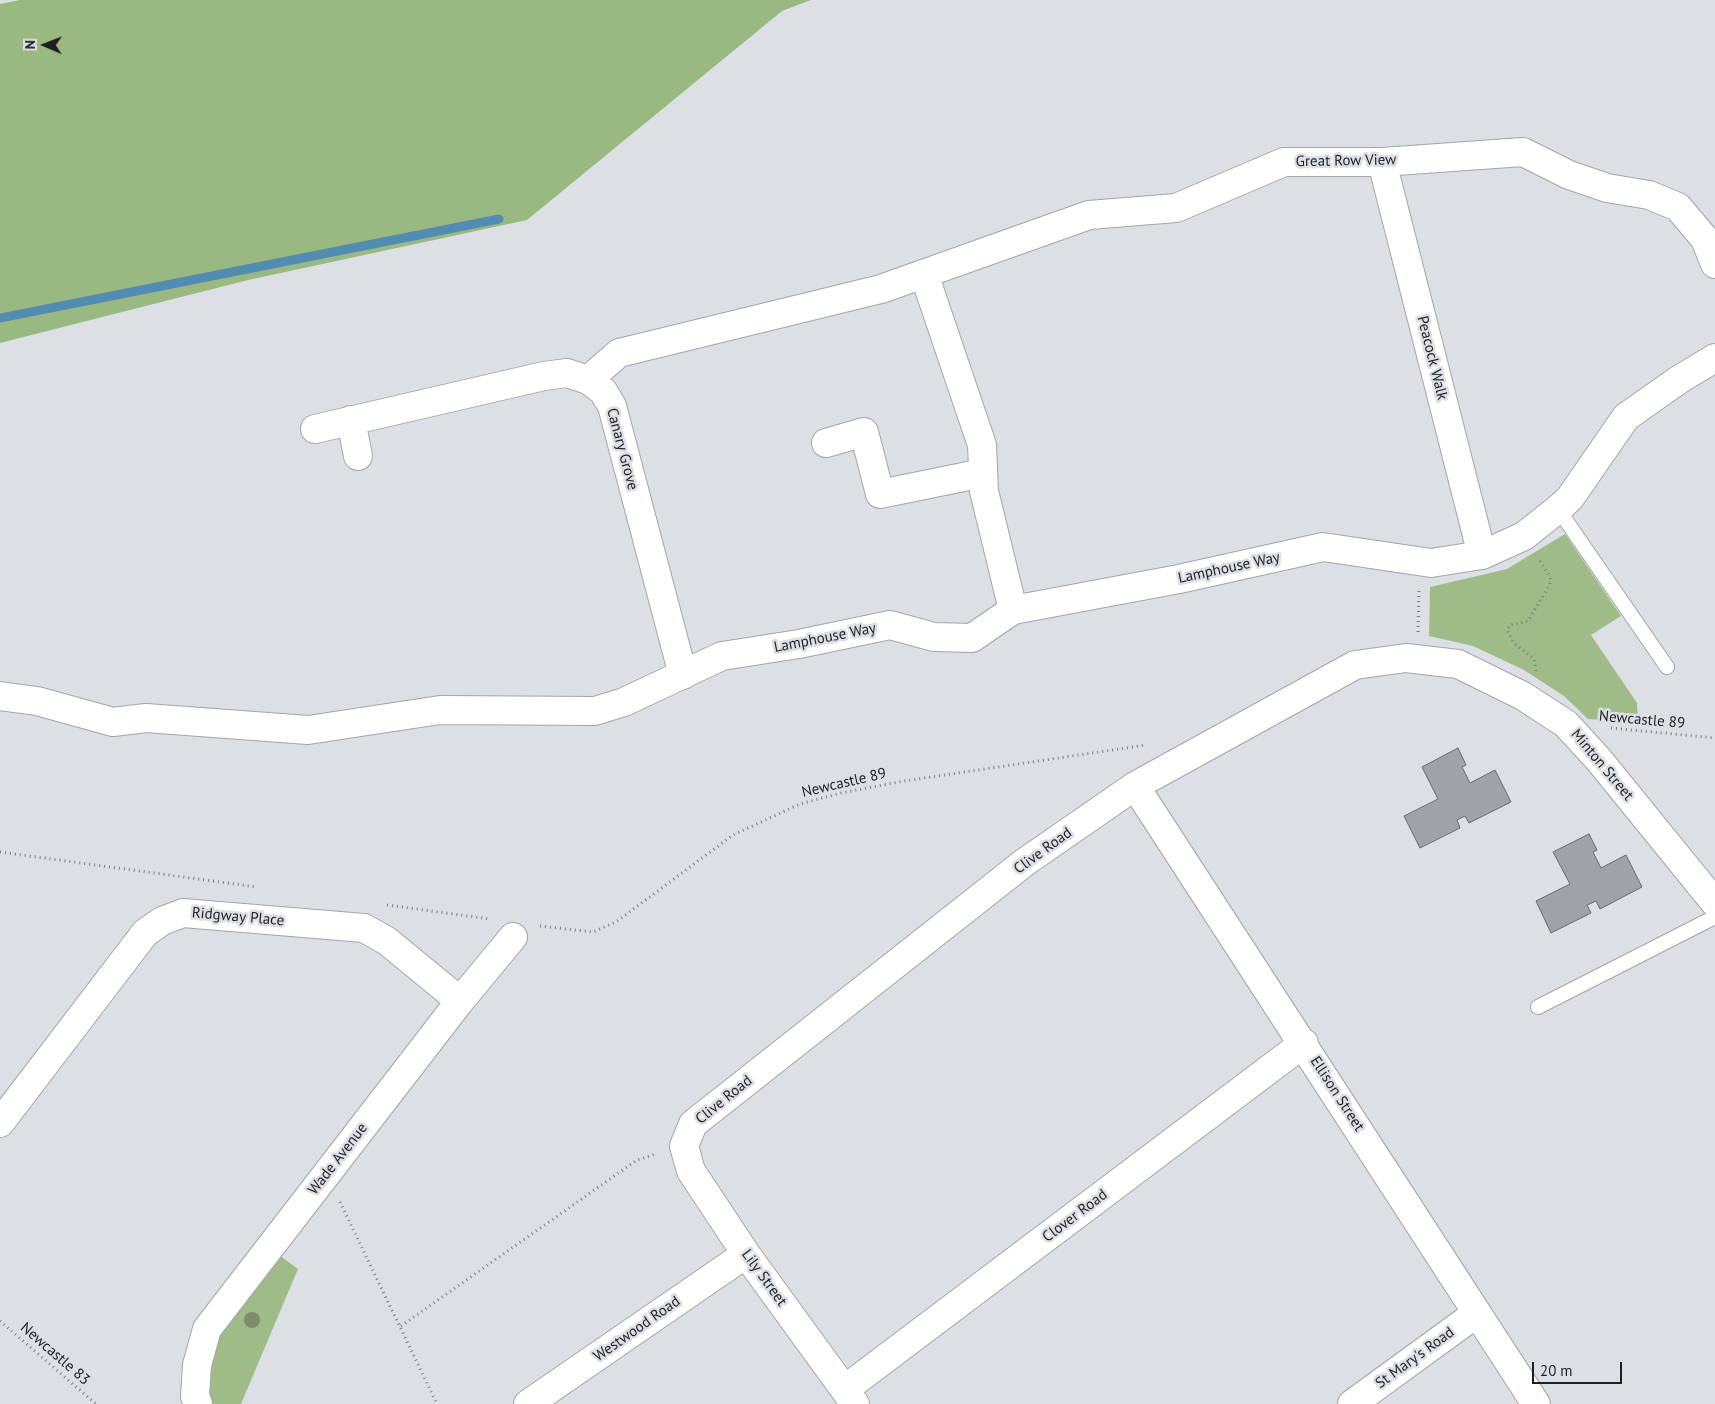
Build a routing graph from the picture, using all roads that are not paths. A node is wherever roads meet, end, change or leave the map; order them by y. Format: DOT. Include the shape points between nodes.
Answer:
graph roads {
  1 [pos="1382,162"];
  2 [pos="1715,264"];
  3 [pos="924,274"];
  4 [pos="1715,358"];
  5 [pos="588,380"];
  6 [pos="351,420"];
  7 [pos="314,429"];
  8 [pos="826,443"];
  9 [pos="358,456"];
  10 [pos="983,473"];
  11 [pos="1558,509"];
  12 [pos="1482,555"];
  13 [pos="1013,610"];
  14 [pos="1458,664"];
  15 [pos="1667,667"];
  16 [pos="683,674"];
  17 [pos="0,696"];
  18 [pos="1135,786"];
  19 [pos="1715,903"];
  20 [pos="1715,917"];
  21 [pos="513,937"];
  22 [pos="460,1001"];
  23 [pos="1538,1007"];
  24 [pos="1304,1043"];
  25 [pos="0,1122"];
  26 [pos="684,1146"];
  27 [pos="746,1254"];
  28 [pos="1477,1313"];
  29 [pos="850,1396"];
  30 [pos="197,1400"];
  31 [pos="528,1404"];
  32 [pos="1352,1404"];
  33 [pos="1536,1404"];
  1 -- 2 [label="street, Great Row View" via="1523,152 1569,175 1606,188 1649,195 1678,207 1705,239"];
  1 -- 3 [label="street, Great Row View" via="1284,162 1176,208 1089,215"];
  1 -- 12 [label="street, Peacock Walk"];
  3 -- 5 [label="street, Great Row View" via="881,289 619,353"];
  3 -- 10 [label="street" via="982,446"];
  4 -- 11 [label="street, Lamphouse Way" via="1626,417 1570,498"];
  5 -- 6 [label="street, Canary Grove" via="567,373 544,376"];
  5 -- 16 [label="street, Canary Grove" via="603,391 612,406"];
  6 -- 7 [label="street, Canary Grove"];
  6 -- 9 [label="street"];
  8 -- 10 [label="street" via="864,432 880,494"];
  10 -- 13 [label="street" via="984,491"];
  11 -- 12 [label="street, Lamphouse Way" via="1524,536"];
  11 -- 15 [label="lane"];
  12 -- 13 [label="street, Lamphouse Way" via="1431,563 1323,547 1179,579"];
  13 -- 16 [label="street, Lamphouse Way" via="972,638 934,637 890,625 722,656"];
  14 -- 18 [label="street, Clive Road" via="1406,658 1355,665"];
  14 -- 19 [label="street, Minton Street" via="1523,696 1566,724"];
  16 -- 17 [label="street, Lamphouse Way" via="624,702 594,711 440,710 308,730 146,718 112,722 37,701"];
  18 -- 24 [label="street, Ellison Street"];
  18 -- 26 [label="street, Clive Road" via="1025,862 693,1124"];
  20 -- 23 [label="lane"];
  21 -- 22 [label="street, Wade Avenue"];
  22 -- 25 [label="street, Ridgway Place" via="387,941 364,928 183,913 162,921 145,933"];
  22 -- 30 [label="street, Wade Avenue" via="207,1329 197,1365"];
  24 -- 28 [label="street, Ellison Street"];
  24 -- 29 [label="street, Clover Road"];
  26 -- 27 [label="street, Lily Street" via="691,1170"];
  27 -- 29 [label="street, Lily Street"];
  27 -- 31 [label="street, Westwood Road"];
  28 -- 32 [label="street, St Mary's Road"];
  28 -- 33 [label="street, Ellison Street"];
}
